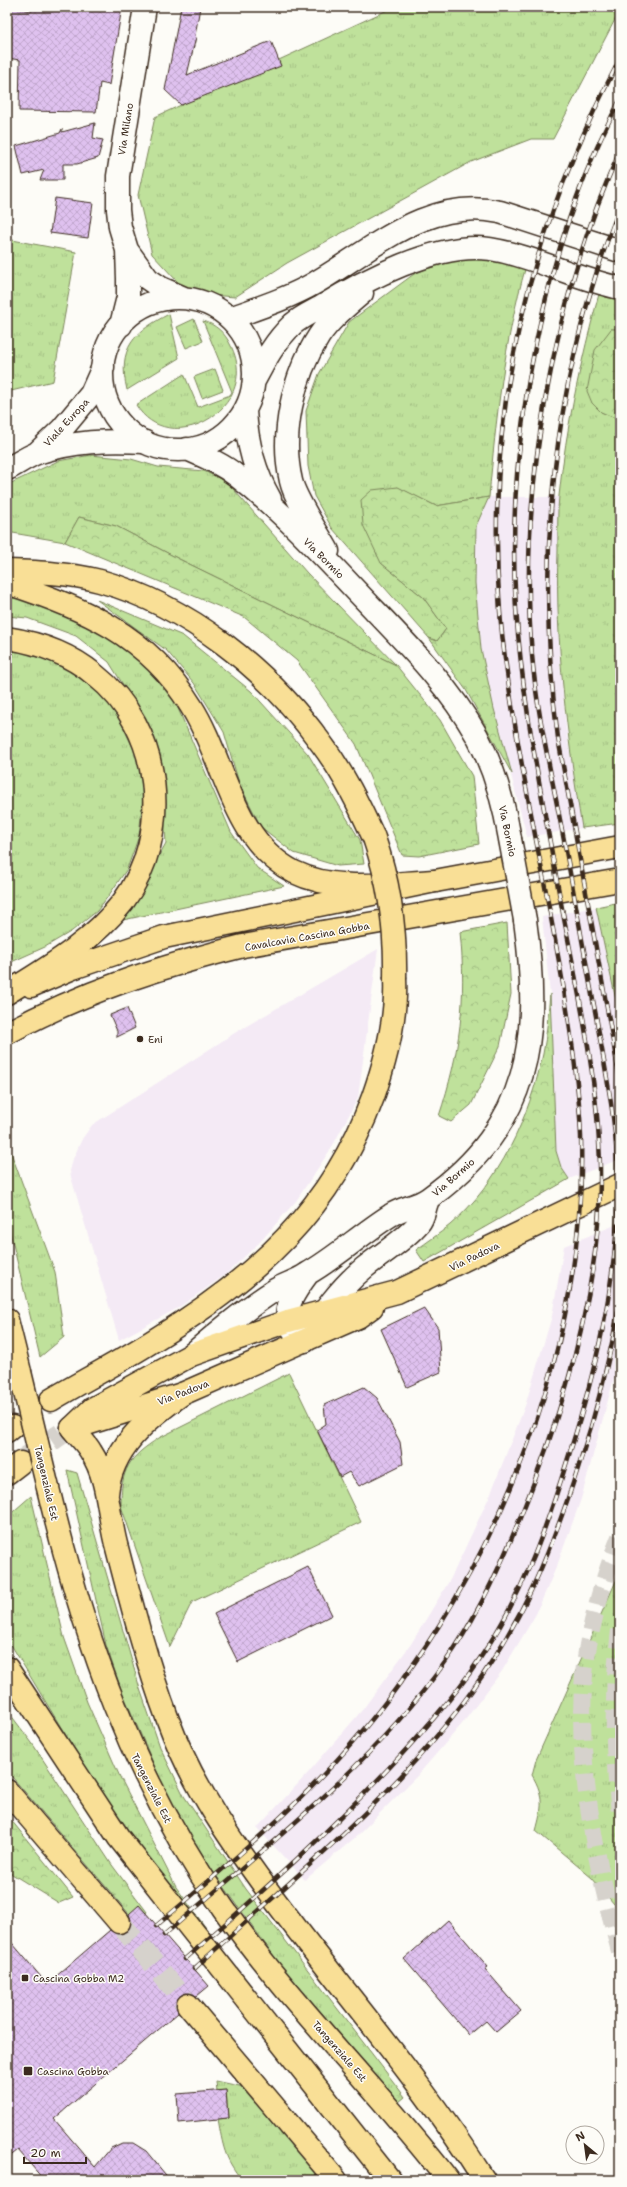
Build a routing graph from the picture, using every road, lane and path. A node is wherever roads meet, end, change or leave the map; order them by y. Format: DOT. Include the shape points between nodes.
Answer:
graph roads {
  1 [pos="145,7"];
  2 [pos="127,250"];
  3 [pos="620,251"];
  4 [pos="405,265"];
  5 [pos="620,288"];
  6 [pos="185,298"];
  7 [pos="230,318"];
  8 [pos="121,325"];
  9 [pos="102,366"];
  10 [pos="254,381"];
  11 [pos="245,411"];
  12 [pos="145,442"];
  13 [pos="187,449"];
  14 [pos="36,454"];
  15 [pos="7,469"];
  16 [pos="275,509"];
  17 [pos="7,571"];
  18 [pos="341,575"];
  19 [pos="7,583"];
  20 [pos="7,638"];
  21 [pos="620,847"];
  22 [pos="620,880"];
  23 [pos="435,881"];
  24 [pos="7,993"];
  25 [pos="7,998"];
  26 [pos="7,1033"];
  27 [pos="620,1185"];
  28 [pos="429,1198"];
  29 [pos="307,1275"];
  30 [pos="389,1295"];
  31 [pos="322,1312"];
  32 [pos="7,1320"];
  33 [pos="288,1321"];
  34 [pos="305,1341"];
  35 [pos="192,1355"];
  36 [pos="182,1394"];
  37 [pos="51,1400"];
  38 [pos="67,1431"];
  39 [pos="107,1499"];
  40 [pos="7,1668"];
  41 [pos="7,1791"];
  42 [pos="119,1922"];
  43 [pos="188,2005"];
  44 [pos="336,2180"];
  45 [pos="390,2180"];
  46 [pos="448,2180"];
  47 [pos="484,2180"];
  1 -- 2 [label="main road, Via Milano" via="118,176 120,227"];
  2 -- 6 [label="main road, Via Milano" via="148,279 161,288"];
  2 -- 8 [label="main road, Via Milano" via="128,297"];
  3 -- 7 [label="main road" via="500,212 480,208 454,210 427,217 410,225 314,283"];
  4 -- 5 [label="main road" via="445,251 489,249"];
  4 -- 10 [label="main road" via="353,287 294,323 271,348"];
  4 -- 18 [label="main road" via="369,287 320,335 305,362 288,426 286,450 291,482"];
  6 -- 7 [label="main road, Via Milano" via="209,305"];
  6 -- 8 [label="main road" via="151,303 138,310"];
  7 -- 10 [label="main road" via="248,344 253,358"];
  8 -- 9 [label="main road, Viale Europa" via="108,344"];
  9 -- 12 [label="main road" via="105,394 110,406 128,431"];
  9 -- 14 [label="main road, Viale Europa" via="91,394 62,429"];
  10 -- 11 [label="main road"];
  11 -- 13 [label="main road" via="220,437 204,445"];
  11 -- 16 [label="main road, Via Bormio" via="246,432 253,465"];
  12 -- 13 [label="main road" via="166,449"];
  12 -- 14 [label="main road, Viale Europa" via="94,441"];
  13 -- 16 [label="main road, Via Bormio" via="215,461 237,476"];
  14 -- 15 [label="main road, Viale Europa"];
  16 -- 18 [label="main road, Via Bormio"];
  17 -- 37 [label="main road, bridge" via="64,574 112,586 154,602 191,622 236,653 272,684 322,743 343,776 374,838 386,877 395,934 394,1010 378,1083 363,1123 329,1184 292,1234 251,1273 207,1306 145,1346"];
  18 -- 28 [label="main road, Via Bormio, bridge" via="423,663 470,724 492,771 505,812 525,920 532,978 532,1016 530,1045 518,1087 511,1105 475,1159"];
  19 -- 23 [label="main road" via="53,598 110,624 159,664 197,716 251,834 268,854 286,867 321,882 337,884"];
  20 -- 24 [label="main road" via="26,641 62,654 84,666 110,688 127,710 146,748 152,769 155,802 150,846 124,901 96,932 76,949"];
  21 -- 23 [label="main road"];
  22 -- 26 [label="main road, Cavalcavia Cascina Gobba" via="243,946 202,956 110,985"];
  23 -- 25 [label="main road" via="164,937 73,968"];
  27 -- 30 [label="main road, Via Padova"];
  28 -- 29 [label="main road, Via Bormio" via="391,1215"];
  28 -- 31 [label="main road, Via Bormio" via="419,1224 358,1273 334,1296"];
  29 -- 33 [label="main road" via="289,1302"];
  29 -- 35 [label="main road, Via Bormio" via="267,1295 224,1326"];
  30 -- 31 [label="main road, Via Padova"];
  30 -- 34 [label="main road, Via Padova" via="358,1317"];
  31 -- 33 [label="main road, Via Padova"];
  31 -- 34 [label="main road"];
  32 -- 46 [label="main road, Tangenziale Est, bridge" via="71,1579 97,1663 143,1772 173,1830 225,1910 275,1976"];
  33 -- 34 [label="main road" via="292,1331"];
  33 -- 35 [label="main road, Via Padova"];
  34 -- 36 [label="main road, Via Padova"];
  35 -- 38 [label="main road, Via Padova" via="92,1409"];
  36 -- 38 [label="main road, Via Padova"];
  36 -- 39 [label="main road" via="154,1414 122,1450 110,1474"];
  38 -- 39 [label="main road" via="91,1451 97,1462"];
  39 -- 47 [label="main road" via="112,1531 152,1673 174,1736 194,1782 243,1858 434,2108"];
  40 -- 45 [label="main road" via="119,1838"];
  41 -- 42 [label="main road"];
  43 -- 44 [label="main road"];
}
